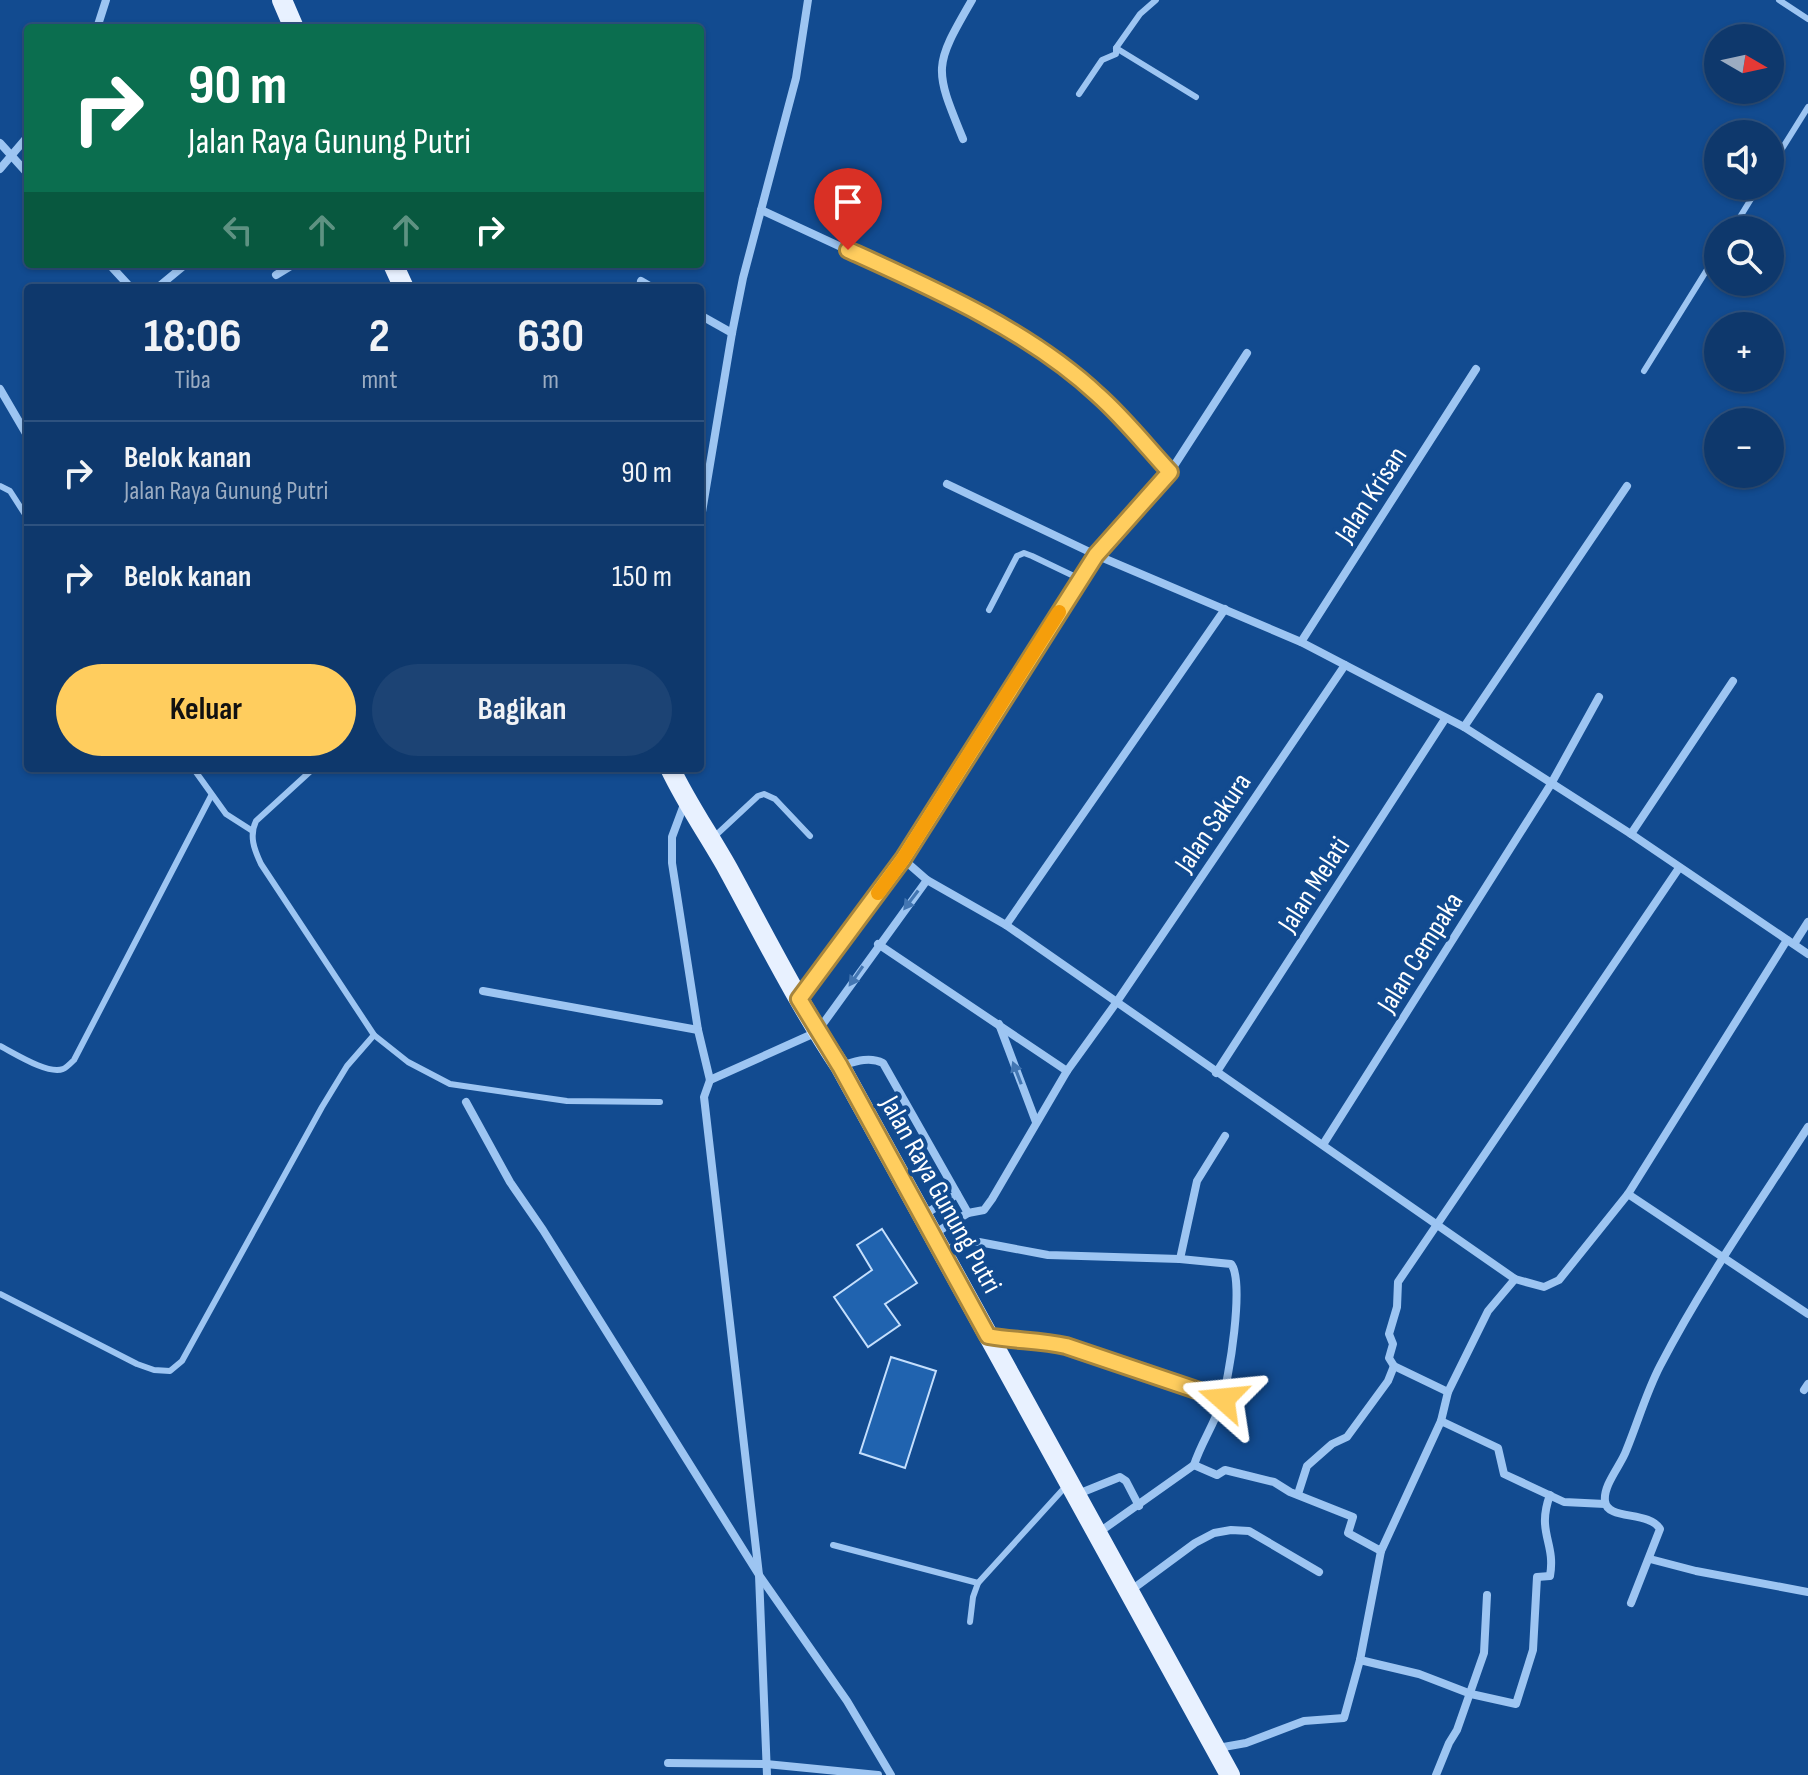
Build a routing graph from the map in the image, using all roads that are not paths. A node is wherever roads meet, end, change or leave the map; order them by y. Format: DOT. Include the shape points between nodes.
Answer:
graph roads {
  1 [pos="106,0"];
  2 [pos="282,0"];
  3 [pos="808,0"];
  4 [pos="972,0"];
  5 [pos="1156,0"];
  6 [pos="1779,0"];
  7 [pos="1808,19"];
  8 [pos="98,24"];
  9 [pos="292,24"];
  10 [pos="1116,48"];
  11 [pos="1079,94"];
  12 [pos="1196,97"];
  13 [pos="1808,107"];
  14 [pos="963,139"];
  15 [pos="24,141"];
  16 [pos="0,143"];
  17 [pos="1784,146"];
  18 [pos="12,156"];
  19 [pos="0,169"];
  20 [pos="24,170"];
  21 [pos="761,210"];
  22 [pos="113,268"];
  23 [pos="181,268"];
  24 [pos="287,268"];
  25 [pos="276,275"];
  26 [pos="1704,275"];
  27 [pos="641,281"];
  28 [pos="127,284"];
  29 [pos="162,284"];
  30 [pos="646,284"];
  31 [pos="704,317"];
  32 [pos="732,333"];
  33 [pos="1247,353"];
  34 [pos="1476,369"];
  35 [pos="1644,371"];
  36 [pos="0,389"];
  37 [pos="24,426"];
  38 [pos="1170,472"];
  39 [pos="947,484"];
  40 [pos="0,486"];
  41 [pos="1627,486"];
  42 [pos="704,500"];
  43 [pos="24,513"];
  44 [pos="1096,555"];
  45 [pos="1080,579"];
  46 [pos="1225,609"];
  47 [pos="989,610"];
  48 [pos="1301,642"];
  49 [pos="1345,665"];
  50 [pos="1733,681"];
  51 [pos="1599,697"];
  52 [pos="1445,719"];
  53 [pos="1464,727"];
  54 [pos="196,772"];
  55 [pos="310,772"];
  56 [pos="672,772"];
  57 [pos="1551,784"];
  58 [pos="211,796"];
  59 [pos="686,801"];
  60 [pos="251,830"];
  61 [pos="1631,834"];
  62 [pos="810,836"];
  63 [pos="711,839"];
  64 [pos="903,859"];
  65 [pos="1679,868"];
  66 [pos="927,880"];
  67 [pos="1808,922"];
  68 [pos="1006,925"];
  69 [pos="1790,942"];
  70 [pos="878,944"];
  71 [pos="1808,954"];
  72 [pos="483,991"];
  73 [pos="799,999"];
  74 [pos="1116,1003"];
  75 [pos="998,1024"];
  76 [pos="698,1030"];
  77 [pos="817,1032"];
  78 [pos="374,1035"];
  79 [pos="0,1046"];
  80 [pos="840,1066"];
  81 [pos="1067,1071"];
  82 [pos="1216,1073"];
  83 [pos="710,1080"];
  84 [pos="466,1102"];
  85 [pos="660,1102"];
  86 [pos="1036,1122"];
  87 [pos="1808,1127"];
  88 [pos="1225,1136"];
  89 [pos="1324,1143"];
  90 [pos="957,1194"];
  91 [pos="1628,1194"];
  92 [pos="968,1213"];
  93 [pos="921,1216"];
  94 [pos="1437,1225"];
  95 [pos="936,1244"];
  96 [pos="1725,1256"];
  97 [pos="1180,1259"];
  98 [pos="1515,1279"];
  99 [pos="0,1294"];
  100 [pos="1808,1314"];
  101 [pos="988,1336"];
  102 [pos="1394,1366"];
  103 [pos="1448,1392"];
  104 [pos="1223,1399"];
  105 [pos="1441,1421"];
  106 [pos="1194,1465"];
  107 [pos="1074,1488"];
  108 [pos="1298,1494"];
  109 [pos="1550,1495"];
  110 [pos="1605,1504"];
  111 [pos="1139,1506"];
  112 [pos="1098,1533"];
  113 [pos="833,1545"];
  114 [pos="1381,1551"];
  115 [pos="1650,1559"];
  116 [pos="1319,1572"];
  117 [pos="759,1575"];
  118 [pos="978,1583"];
  119 [pos="1130,1591"];
  120 [pos="1808,1592"];
  121 [pos="1487,1595"];
  122 [pos="1631,1603"];
  123 [pos="970,1622"];
  124 [pos="1360,1660"];
  125 [pos="1471,1694"];
  126 [pos="1217,1749"];
  127 [pos="668,1763"];
  128 [pos="766,1764"];
  129 [pos="767,1775"];
  130 [pos="878,1775"];
  131 [pos="891,1775"];
  132 [pos="1230,1775"];
  133 [pos="1436,1775"];
  1 -- 8 [label="street"];
  2 -- 9 [label="main road"];
  3 -- 21 [label="street" via="796,78"];
  4 -- 14 [label="street" via="951,36 940,70"];
  5 -- 10 [label="lane"];
  6 -- 7 [label="lane"];
  10 -- 11 [label="lane"];
  10 -- 12 [label="lane"];
  13 -- 17 [label="lane"];
  15 -- 18 [label="street"];
  16 -- 18 [label="street"];
  18 -- 19 [label="street"];
  18 -- 20 [label="street"];
  21 -- 32 [label="street"];
  21 -- 38 [label="street" via="906,277 1051,356 1099,395"];
  22 -- 28 [label="street"];
  23 -- 29 [label="street"];
  24 -- 25 [label="street"];
  26 -- 35 [label="lane"];
  27 -- 30 [label="street"];
  31 -- 32 [label="street"];
  32 -- 42 [label="street"];
  33 -- 38 [label="street"];
  34 -- 48 [label="street, Jalan Krisan"];
  36 -- 37 [label="street"];
  38 -- 44 [label="street"];
  39 -- 44 [label="street"];
  40 -- 43 [label="lane" via="10,491"];
  41 -- 53 [label="street"];
  44 -- 45 [label="street"];
  44 -- 46 [label="street"];
  45 -- 47 [label="lane" via="1024,553 1017,556"];
  45 -- 64 [label="street"];
  46 -- 48 [label="street"];
  46 -- 68 [label="street"];
  48 -- 49 [label="street"];
  49 -- 52 [label="street"];
  49 -- 74 [label="street, Jalan Sakura"];
  50 -- 61 [label="street"];
  51 -- 57 [label="street, Jalan Cempaka"];
  52 -- 53 [label="street"];
  52 -- 82 [label="street, Jalan Melati"];
  53 -- 57 [label="street"];
  54 -- 58 [label="lane"];
  55 -- 60 [label="lane"];
  56 -- 59 [label="main road, Jalan Raya Gunung Putri"];
  57 -- 61 [label="street"];
  57 -- 89 [label="street, Jalan Cempaka"];
  58 -- 60 [label="lane" via="226,814"];
  58 -- 79 [label="lane" via="74,1060 65,1069 54,1070"];
  59 -- 63 [label="main road, Jalan Raya Gunung Putri"];
  59 -- 76 [label="street" via="672,837 672,863"];
  60 -- 78 [label="lane" via="261,864"];
  61 -- 65 [label="street"];
  62 -- 63 [label="lane" via="764,794"];
  63 -- 73 [label="main road, Jalan Raya Gunung Putri"];
  64 -- 66 [label="street"];
  64 -- 73 [label="street"];
  65 -- 69 [label="street"];
  65 -- 94 [label="street"];
  66 -- 68 [label="street"];
  66 -- 70 [label="street, one-way"];
  67 -- 69 [label="street"];
  68 -- 74 [label="street"];
  69 -- 71 [label="street"];
  69 -- 91 [label="street"];
  70 -- 75 [label="street"];
  70 -- 77 [label="street, one-way"];
  72 -- 76 [label="street"];
  73 -- 77 [label="main road, Jalan Raya Gunung Putri"];
  74 -- 81 [label="street, Jalan Sakura"];
  74 -- 82 [label="street"];
  75 -- 81 [label="street"];
  86 -- 75 [label="street, one-way"];
  76 -- 83 [label="street"];
  77 -- 80 [label="main road, Jalan Raya Gunung Putri"];
  77 -- 83 [label="street"];
  78 -- 85 [label="lane" via="408,1062 450,1084 567,1101"];
  78 -- 99 [label="lane" via="322,1107 182,1361 170,1371 137,1364"];
  80 -- 90 [label="street" via="876,1059 883,1063"];
  80 -- 93 [label="main road, Jalan Raya Gunung Putri"];
  81 -- 86 [label="street, Jalan Sakura"];
  82 -- 89 [label="street"];
  83 -- 117 [label="street" via="704,1097"];
  84 -- 117 [label="street" via="510,1182"];
  86 -- 92 [label="street, Jalan Sakura" via="984,1210"];
  87 -- 96 [label="street"];
  88 -- 97 [label="street" via="1197,1181"];
  89 -- 94 [label="street"];
  90 -- 92 [label="street"];
  90 -- 93 [label="street"];
  91 -- 96 [label="street"];
  91 -- 98 [label="street" via="1559,1280 1544,1287"];
  92 -- 95 [label="street, Jalan Sakura"];
  93 -- 95 [label="main road, Jalan Raya Gunung Putri"];
  94 -- 98 [label="street"];
  94 -- 102 [label="street" via="1398,1282 1389,1334"];
  95 -- 97 [label="street" via="965,1242 1048,1255"];
  95 -- 101 [label="main road, Jalan Raya Gunung Putri"];
  96 -- 100 [label="street"];
  96 -- 110 [label="street" via="1660,1367"];
  97 -- 104 [label="street" via="1235,1268 1237,1296"];
  98 -- 103 [label="street" via="1488,1311"];
  101 -- 104 [label="street" via="1066,1346"];
  101 -- 107 [label="main road, Jalan Raya Gunung Putri"];
  102 -- 103 [label="street"];
  102 -- 108 [label="street" via="1347,1437 1307,1466"];
  103 -- 105 [label="street"];
  104 -- 106 [label="street"];
  105 -- 109 [label="street" via="1498,1448 1504,1474"];
  105 -- 114 [label="street"];
  106 -- 108 [label="street" via="1217,1475 1225,1470 1274,1482"];
  106 -- 111 [label="street"];
  107 -- 111 [label="street" via="1120,1477"];
  107 -- 112 [label="main road, Jalan Raya Gunung Putri"];
  107 -- 118 [label="lane"];
  108 -- 114 [label="street" via="1353,1517 1348,1533"];
  109 -- 110 [label="street" via="1564,1502"];
  109 -- 125 [label="street" via="1543,1513 1550,1576 1537,1577 1533,1650 1516,1704"];
  110 -- 115 [label="street" via="1610,1511 1657,1523 1660,1529"];
  111 -- 112 [label="street"];
  112 -- 119 [label="main road, Jalan Raya Gunung Putri"];
  113 -- 118 [label="lane"];
  114 -- 124 [label="street"];
  115 -- 120 [label="street"];
  115 -- 122 [label="street"];
  116 -- 119 [label="street" via="1249,1531 1231,1530 1195,1543"];
  117 -- 128 [label="street"];
  117 -- 131 [label="street" via="847,1701"];
  118 -- 123 [label="lane"];
  119 -- 126 [label="main road, Jalan Raya Gunung Putri"];
  121 -- 125 [label="street" via="1484,1653"];
  124 -- 125 [label="street"];
  124 -- 126 [label="street" via="1344,1718 1304,1721"];
  125 -- 133 [label="street"];
  126 -- 132 [label="main road, Jalan Raya Gunung Putri"];
  127 -- 128 [label="street"];
  128 -- 129 [label="street"];
  128 -- 130 [label="street"];
}
